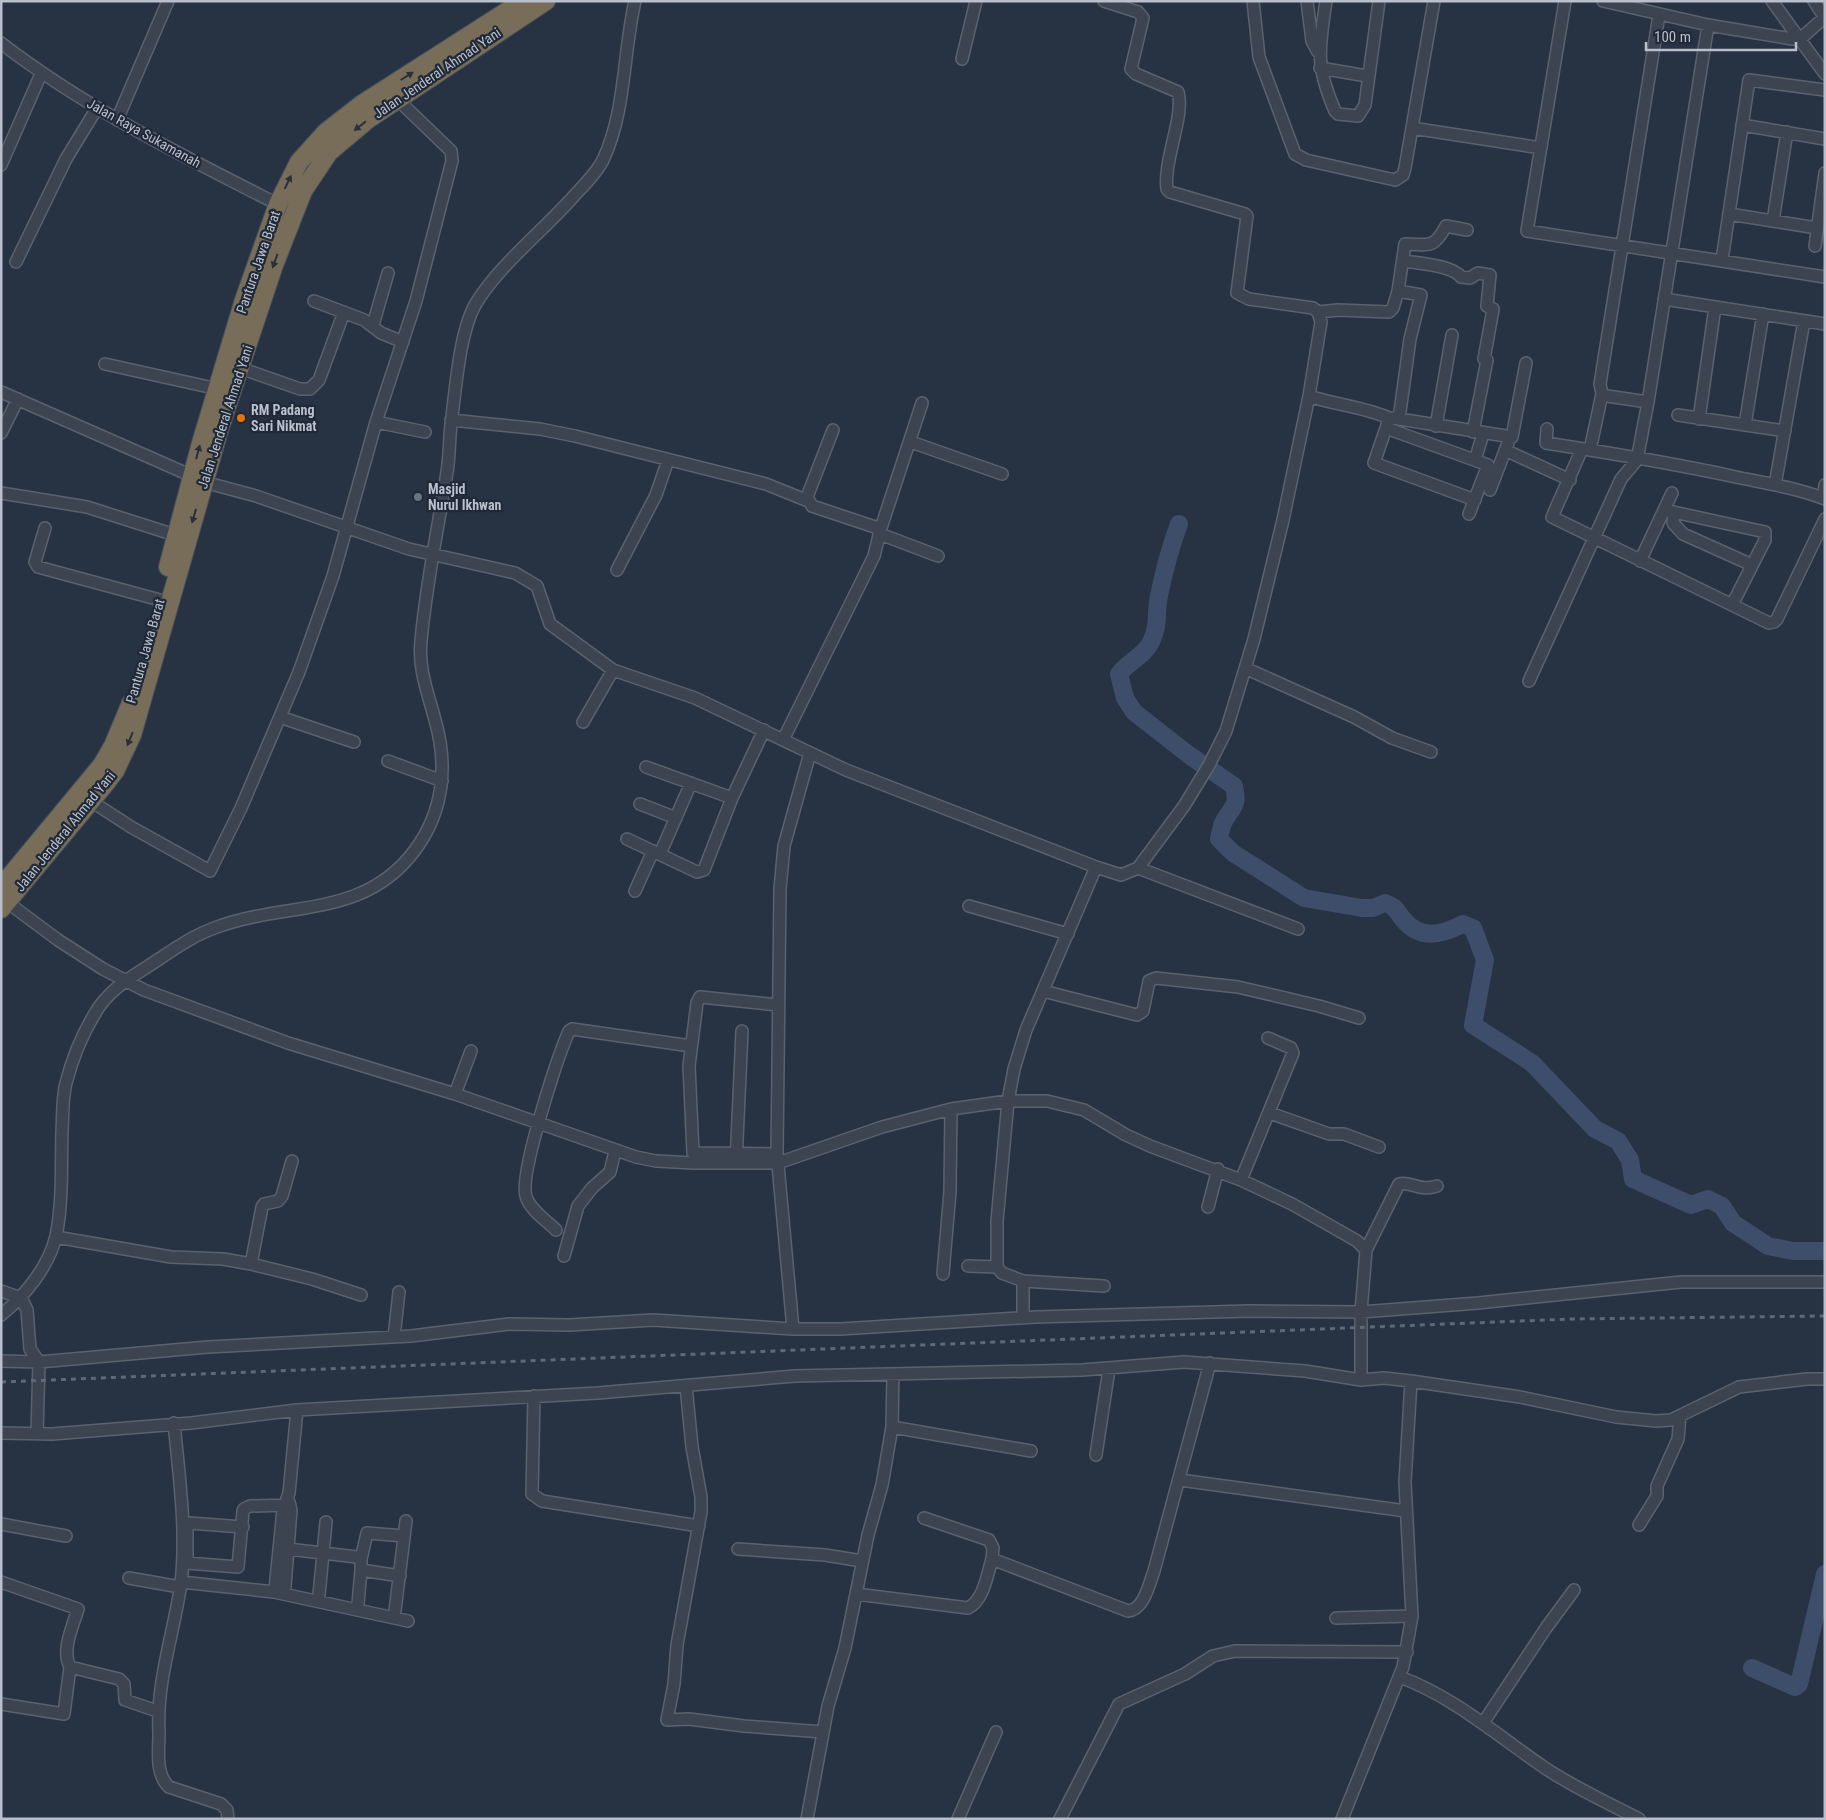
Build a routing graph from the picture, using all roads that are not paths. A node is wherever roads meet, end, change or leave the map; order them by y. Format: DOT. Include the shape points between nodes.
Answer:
graph roads {
  1 [pos="168,1"];
  2 [pos="523,1"];
  3 [pos="546,1"];
  4 [pos="635,1"];
  5 [pos="976,1"];
  6 [pos="1104,1"];
  7 [pos="1253,1"];
  8 [pos="1307,1"];
  9 [pos="1326,1"];
  10 [pos="1434,1"];
  11 [pos="1565,1"];
  12 [pos="1603,1"];
  13 [pos="1772,1"];
  14 [pos="1814,1"];
  15 [pos="1377,2"];
  16 [pos="1659,15"];
  17 [pos="1825,18"];
  18 [pos="1708,25"];
  19 [pos="1800,39"];
  20 [pos="1,43"];
  21 [pos="1318,52"];
  22 [pos="962,59"];
  23 [pos="1320,68"];
  24 [pos="41,74"];
  25 [pos="1825,74"];
  26 [pos="1367,76"];
  27 [pos="1825,90"];
  28 [pos="397,99"];
  29 [pos="97,108"];
  30 [pos="118,120"];
  31 [pos="1742,125"];
  32 [pos="1412,128"];
  33 [pos="1787,132"];
  34 [pos="1825,139"];
  35 [pos="1541,148"];
  36 [pos="4,149"];
  37 [pos="1,165"];
  38 [pos="1825,173"];
  39 [pos="286,208"];
  40 [pos="1728,214"];
  41 [pos="1773,221"];
  42 [pos="1818,228"];
  43 [pos="1467,230"];
  44 [pos="1622,246"];
  45 [pos="1815,246"];
  46 [pos="1671,253"];
  47 [pos="1722,260"];
  48 [pos="1403,261"];
  49 [pos="16,262"];
  50 [pos="388,273"];
  51 [pos="1825,277"];
  52 [pos="1398,291"];
  53 [pos="1664,300"];
  54 [pos="314,301"];
  55 [pos="1715,307"];
  56 [pos="344,312"];
  57 [pos="1318,312"];
  58 [pos="1763,314"];
  59 [pos="1804,321"];
  60 [pos="1825,324"];
  61 [pos="373,325"];
  62 [pos="1452,335"];
  63 [pos="403,342"];
  64 [pos="1526,363"];
  65 [pos="105,364"];
  66 [pos="240,368"];
  67 [pos="218,389"];
  68 [pos="1,392"];
  69 [pos="1602,394"];
  70 [pos="1309,396"];
  71 [pos="18,400"];
  72 [pos="1648,402"];
  73 [pos="922,403"];
  74 [pos="1678,415"];
  75 [pos="1699,419"];
  76 [pos="451,420"];
  77 [pos="376,422"];
  78 [pos="1391,422"];
  79 [pos="1745,425"];
  80 [pos="1436,426"];
  81 [pos="1547,429"];
  82 [pos="833,430"];
  83 [pos="1785,431"];
  84 [pos="1,432"];
  85 [pos="425,432"];
  86 [pos="1478,433"];
  87 [pos="911,442"];
  88 [pos="1586,449"];
  89 [pos="668,460"];
  90 [pos="1475,460"];
  91 [pos="1637,460"];
  92 [pos="1002,474"];
  93 [pos="198,478"];
  94 [pos="1570,480"];
  95 [pos="1775,485"];
  96 [pos="1825,486"];
  97 [pos="1490,490"];
  98 [pos="1,493"];
  99 [pos="1672,493"];
  100 [pos="1824,499"];
  101 [pos="1475,500"];
  102 [pos="808,502"];
  103 [pos="1669,511"];
  104 [pos="1469,514"];
  105 [pos="1825,519"];
  106 [pos="345,526"];
  107 [pos="44,528"];
  108 [pos="880,533"];
  109 [pos="175,535"];
  110 [pos="1594,539"];
  111 [pos="433,554"];
  112 [pos="938,556"];
  113 [pos="1640,561"];
  114 [pos="1752,565"];
  115 [pos="616,570"];
  116 [pos="160,600"];
  117 [pos="1732,605"];
  118 [pos="1245,668"];
  119 [pos="612,670"];
  120 [pos="1529,681"];
  121 [pos="280,717"];
  122 [pos="583,722"];
  123 [pos="764,730"];
  124 [pos="783,740"];
  125 [pos="354,742"];
  126 [pos="1431,752"];
  127 [pos="810,753"];
  128 [pos="388,761"];
  129 [pos="646,767"];
  130 [pos="442,781"];
  131 [pos="691,782"];
  132 [pos="732,798"];
  133 [pos="92,801"];
  134 [pos="640,804"];
  135 [pos="676,818"];
  136 [pos="627,839"];
  137 [pos="657,852"];
  138 [pos="1096,867"];
  139 [pos="1138,868"];
  140 [pos="635,891"];
  141 [pos="3,899"];
  142 [pos="970,906"];
  143 [pos="1298,929"];
  144 [pos="1068,934"];
  145 [pos="125,981"];
  146 [pos="1043,991"];
  147 [pos="778,1005"];
  148 [pos="1360,1018"];
  149 [pos="742,1031"];
  150 [pos="1268,1038"];
  151 [pos="691,1046"];
  152 [pos="470,1052"];
  153 [pos="455,1094"];
  154 [pos="1008,1101"];
  155 [pos="951,1109"];
  156 [pos="1270,1113"];
  157 [pos="538,1122"];
  158 [pos="1379,1147"];
  159 [pos="615,1151"];
  160 [pos="693,1158"];
  161 [pos="778,1158"];
  162 [pos="736,1159"];
  163 [pos="292,1161"];
  164 [pos="1218,1170"];
  165 [pos="1242,1180"];
  166 [pos="1437,1186"];
  167 [pos="1208,1206"];
  168 [pos="556,1230"];
  169 [pos="56,1237"];
  170 [pos="1366,1250"];
  171 [pos="564,1256"];
  172 [pos="251,1264"];
  173 [pos="968,1266"];
  174 [pos="997,1267"];
  175 [pos="943,1274"];
  176 [pos="1022,1281"];
  177 [pos="1825,1282"];
  178 [pos="1104,1286"];
  179 [pos="1,1291"];
  180 [pos="399,1292"];
  181 [pos="361,1295"];
  182 [pos="21,1298"];
  183 [pos="1361,1312"];
  184 [pos="1,1314"];
  185 [pos="1023,1318"];
  186 [pos="793,1329"];
  187 [pos="394,1337"];
  188 [pos="1,1361"];
  189 [pos="39,1362"];
  190 [pos="1210,1363"];
  191 [pos="1110,1369"];
  192 [pos="893,1374"];
  193 [pos="1825,1379"];
  194 [pos="1362,1380"];
  195 [pos="1411,1381"];
  196 [pos="686,1386"];
  197 [pos="534,1396"];
  198 [pos="297,1410"];
  199 [pos="1680,1416"];
  200 [pos="174,1423"];
  201 [pos="892,1427"];
  202 [pos="1,1433"];
  203 [pos="37,1433"];
  204 [pos="1031,1451"];
  205 [pos="1096,1455"];
  206 [pos="1180,1480"];
  207 [pos="287,1503"];
  208 [pos="1406,1511"];
  209 [pos="924,1518"];
  210 [pos="406,1521"];
  211 [pos="326,1522"];
  212 [pos="1,1524"];
  213 [pos="1640,1525"];
  214 [pos="243,1526"];
  215 [pos="699,1526"];
  216 [pos="66,1536"];
  217 [pos="404,1536"];
  218 [pos="738,1549"];
  219 [pos="322,1553"];
  220 [pos="992,1559"];
  221 [pos="862,1562"];
  222 [pos="362,1564"];
  223 [pos="238,1567"];
  224 [pos="400,1576"];
  225 [pos="130,1578"];
  226 [pos="1,1582"];
  227 [pos="237,1582"];
  228 [pos="180,1584"];
  229 [pos="1574,1590"];
  230 [pos="856,1594"];
  231 [pos="319,1595"];
  232 [pos="358,1604"];
  233 [pos="395,1611"];
  234 [pos="1412,1616"];
  235 [pos="1336,1618"];
  236 [pos="408,1621"];
  237 [pos="1407,1652"];
  238 [pos="70,1668"];
  239 [pos="1400,1677"];
  240 [pos="1,1704"];
  241 [pos="157,1711"];
  242 [pos="1483,1723"];
  243 [pos="823,1732"];
  244 [pos="996,1732"];
  245 [pos="228,1819"];
  246 [pos="807,1819"];
  247 [pos="958,1819"];
  248 [pos="1060,1819"];
  249 [pos="1342,1819"];
  250 [pos="1639,1819"];
  1 -- 30 [label="street"];
  39 -- 2 [label="highway, Pantura Jawa Barat, one-way" via="299,162 336,123"];
  3 -- 28 [label="highway, Jalan Jenderal Ahmad Yani"];
  4 -- 76 [label="street" via="618,111 601,163 475,304 465,330"];
  5 -- 22 [label="street"];
  6 -- 57 [label="street" via="1138,12 1143,18 1131,65 1133,71 1178,92 1179,112 1167,189 1247,216 1237,293 1249,299 1312,308"];
  7 -- 32 [label="street" via="1259,56 1295,154 1399,180 1403,176"];
  8 -- 21 [label="street" via="1312,41"];
  9 -- 21 [label="street"];
  10 -- 32 [label="street"];
  11 -- 35 [label="street"];
  12 -- 16 [label="street"];
  13 -- 19 [label="street"];
  14 -- 17 [label="street"];
  15 -- 26 [label="street"];
  16 -- 18 [label="street"];
  16 -- 44 [label="street"];
  17 -- 19 [label="street"];
  18 -- 19 [label="street"];
  18 -- 46 [label="street"];
  19 -- 25 [label="street"];
  20 -- 24 [label="street, Jalan Raya Sukamanah"];
  21 -- 23 [label="street"];
  23 -- 26 [label="street"];
  23 -- 26 [label="street" via="1335,111 1346,116 1358,116 1363,111"];
  24 -- 29 [label="street, Jalan Raya Sukamanah"];
  24 -- 36 [label="street"];
  27 -- 31 [label="street" via="1749,80"];
  28 -- 39 [label="highway, Jalan Jenderal Ahmad Yani, one-way" via="329,152 303,191"];
  28 -- 63 [label="street" via="453,155"];
  29 -- 30 [label="street, Jalan Raya Sukamanah"];
  29 -- 49 [label="street" via="66,159"];
  30 -- 39 [label="street, Jalan Raya Sukamanah"];
  31 -- 33 [label="street"];
  31 -- 40 [label="street"];
  32 -- 35 [label="street"];
  33 -- 34 [label="street"];
  33 -- 41 [label="street"];
  35 -- 44 [label="street" via="1528,231"];
  36 -- 37 [label="street"];
  38 -- 42 [label="street"];
  39 -- 66 [label="highway, Jalan Jenderal Ahmad Yani, one-way"];
  39 -- 67 [label="highway, Pantura Jawa Barat" via="244,300"];
  40 -- 41 [label="street"];
  40 -- 47 [label="street"];
  41 -- 42 [label="street"];
  42 -- 45 [label="street"];
  43 -- 48 [label="street" via="1446,226 1435,243 1427,246 1405,244"];
  44 -- 46 [label="street"];
  44 -- 69 [label="street" via="1600,384"];
  46 -- 47 [label="street"];
  46 -- 53 [label="street"];
  47 -- 51 [label="street"];
  48 -- 52 [label="street"];
  48 -- 86 [label="street" via="1431,265 1458,273 1461,277 1470,278 1478,273 1490,276 1487,306 1493,309 1484,359 1487,360"];
  50 -- 61 [label="street"];
  52 -- 57 [label="street" via="1394,308 1389,312"];
  52 -- 78 [label="street" via="1421,296"];
  53 -- 55 [label="street"];
  53 -- 72 [label="street"];
  54 -- 56 [label="street"];
  55 -- 58 [label="street"];
  55 -- 75 [label="street"];
  56 -- 61 [label="street"];
  56 -- 66 [label="street" via="319,380 310,389 300,389"];
  57 -- 70 [label="street" via="1321,322"];
  58 -- 59 [label="street"];
  58 -- 79 [label="street"];
  59 -- 60 [label="street"];
  59 -- 83 [label="street"];
  61 -- 63 [label="street" via="381,333"];
  62 -- 80 [label="street"];
  63 -- 77 [label="street"];
  64 -- 86 [label="street" via="1512,437"];
  65 -- 67 [label="street"];
  66 -- 93 [label="highway, Jalan Jenderal Ahmad Yani"];
  93 -- 67 [label="highway, Pantura Jawa Barat, one-way"];
  68 -- 71 [label="street"];
  69 -- 72 [label="street"];
  69 -- 88 [label="street"];
  70 -- 78 [label="street" via="1338,406 1375,412"];
  70 -- 118 [label="street" via="1283,520"];
  71 -- 84 [label="street"];
  71 -- 93 [label="street"];
  72 -- 91 [label="street"];
  73 -- 87 [label="street"];
  74 -- 75 [label="street"];
  75 -- 79 [label="street"];
  76 -- 89 [label="street" via="540,429"];
  76 -- 111 [label="street" via="448,467"];
  77 -- 85 [label="street"];
  77 -- 106 [label="street"];
  78 -- 80 [label="street"];
  78 -- 90 [label="street"];
  78 -- 101 [label="street" via="1374,463"];
  79 -- 83 [label="street"];
  80 -- 86 [label="street"];
  81 -- 88 [label="street" via="1546,443"];
  82 -- 102 [label="street" via="807,497"];
  83 -- 95 [label="street"];
  86 -- 90 [label="street"];
  87 -- 92 [label="street"];
  87 -- 108 [label="street"];
  88 -- 91 [label="street" via="1620,453"];
  88 -- 94 [label="street"];
  89 -- 102 [label="street" via="766,484"];
  89 -- 115 [label="street" via="656,495"];
  90 -- 101 [label="street" via="1488,465"];
  91 -- 95 [label="street" via="1674,464"];
  91 -- 110 [label="street" via="1621,479"];
  93 -- 106 [label="street"];
  93 -- 109 [label="highway, Pantura Jawa Barat"];
  93 -- 133 [label="highway, Jalan Jenderal Ahmad Yani, one-way" via="132,736 115,771"];
  94 -- 97 [label="street" via="1507,446"];
  94 -- 110 [label="street" via="1552,517"];
  95 -- 100 [label="street"];
  96 -- 100 [label="street"];
  98 -- 109 [label="street" via="87,507"];
  99 -- 103 [label="street"];
  101 -- 104 [label="street"];
  102 -- 108 [label="street" via="875,527"];
  103 -- 113 [label="street"];
  103 -- 114 [label="street" via="1673,523 1683,534"];
  103 -- 114 [label="street" via="1765,532 1765,540"];
  105 -- 117 [label="street" via="1774,622 1769,624"];
  106 -- 111 [label="street" via="378,540"];
  106 -- 121 [label="street" via="333,576"];
  107 -- 116 [label="street" via="34,562 38,567"];
  108 -- 112 [label="street"];
  108 -- 124 [label="street" via="874,556"];
  109 -- 116 [label="highway, Pantura Jawa Barat"];
  110 -- 113 [label="street"];
  110 -- 120 [label="street"];
  111 -- 119 [label="street" via="507,571 530,580 539,591 550,624"];
  111 -- 130 [label="street" via="420,644 421,664 439,736"];
  113 -- 117 [label="street"];
  114 -- 117 [label="street"];
  116 -- 141 [label="highway, Pantura Jawa Barat" via="132,697 113,746"];
  118 -- 126 [label="street" via="1354,717 1392,738"];
  118 -- 139 [label="street" via="1226,732 1209,765 1184,806"];
  119 -- 122 [label="street"];
  119 -- 123 [label="street" via="695,698"];
  121 -- 125 [label="street"];
  121 -- 133 [label="street" via="210,871"];
  123 -- 124 [label="street"];
  123 -- 132 [label="street"];
  124 -- 127 [label="street"];
  127 -- 138 [label="street"];
  127 -- 147 [label="street" via="781,868"];
  128 -- 130 [label="street"];
  129 -- 131 [label="street"];
  130 -- 145 [label="street" via="438,807 427,833 387,880 330,905 218,926 191,938"];
  131 -- 132 [label="street"];
  131 -- 135 [label="street"];
  132 -- 137 [label="street" via="704,870 697,872"];
  133 -- 141 [label="highway, Jalan Jenderal Ahmad Yani"];
  134 -- 135 [label="street"];
  135 -- 137 [label="street"];
  136 -- 137 [label="street"];
  137 -- 140 [label="street"];
  138 -- 139 [label="street" via="1121,875"];
  138 -- 144 [label="street"];
  139 -- 143 [label="street"];
  141 -- 145 [label="street" via="58,940"];
  142 -- 144 [label="street"];
  144 -- 146 [label="street"];
  145 -- 153 [label="street" via="288,1044"];
  145 -- 169 [label="street" via="103,1001 93,1016 66,1084"];
  146 -- 148 [label="street" via="1137,1015 1143,1011 1149,981 1156,978 1238,987"];
  146 -- 154 [label="street" via="1020,1046"];
  147 -- 151 [label="street" via="700,997"];
  147 -- 161 [label="street"];
  149 -- 162 [label="street"];
  150 -- 156 [label="street" via="1293,1051"];
  151 -- 157 [label="street" via="569,1031"];
  151 -- 160 [label="street"];
  152 -- 153 [label="street"];
  153 -- 157 [label="street"];
  154 -- 155 [label="street"];
  154 -- 164 [label="street" via="1047,1101 1084,1110 1150,1146"];
  154 -- 174 [label="street" via="997,1220"];
  155 -- 161 [label="street"];
  155 -- 175 [label="street" via="950,1191"];
  156 -- 158 [label="street"];
  156 -- 165 [label="street"];
  157 -- 159 [label="street"];
  157 -- 168 [label="street" via="525,1192 531,1205"];
  159 -- 160 [label="street" via="656,1162"];
  159 -- 171 [label="street" via="610,1172 578,1206"];
  160 -- 162 [label="street"];
  161 -- 162 [label="street"];
  161 -- 186 [label="street"];
  163 -- 172 [label="street" via="282,1196 262,1207"];
  164 -- 165 [label="street"];
  164 -- 167 [label="street"];
  165 -- 170 [label="street" via="1326,1222"];
  166 -- 170 [label="street" via="1420,1189 1399,1184"];
  169 -- 172 [label="street" via="171,1257 223,1259"];
  169 -- 182 [label="street" via="39,1272"];
  170 -- 183 [label="street"];
  172 -- 181 [label="street"];
  173 -- 174 [label="street"];
  174 -- 176 [label="street" via="1002,1274"];
  176 -- 178 [label="street"];
  176 -- 185 [label="street"];
  177 -- 183 [label="street" via="1681,1282"];
  179 -- 182 [label="street"];
  180 -- 187 [label="street"];
  182 -- 184 [label="street"];
  182 -- 189 [label="street" via="27,1310 30,1349"];
  183 -- 185 [label="street" via="1249,1311"];
  183 -- 194 [label="street"];
  185 -- 186 [label="street"];
  186 -- 187 [label="street" via="653,1320 493,1325"];
  187 -- 189 [label="street" via="208,1347"];
  188 -- 189 [label="street"];
  189 -- 203 [label="street"];
  190 -- 191 [label="street" via="1184,1362"];
  190 -- 194 [label="street"];
  190 -- 206 [label="street"];
  191 -- 192 [label="street"];
  191 -- 205 [label="street"];
  192 -- 196 [label="street" via="796,1376"];
  192 -- 201 [label="street"];
  193 -- 199 [label="street" via="1738,1387"];
  194 -- 195 [label="street"];
  195 -- 199 [label="street" via="1520,1397 1641,1421 1672,1420"];
  195 -- 208 [label="street"];
  196 -- 197 [label="street"];
  196 -- 215 [label="street" via="701,1497"];
  197 -- 198 [label="street"];
  197 -- 215 [label="street" via="534,1497 542,1501"];
  198 -- 200 [label="street"];
  198 -- 207 [label="street"];
  199 -- 213 [label="street" via="1678,1439 1657,1486 1658,1496"];
  200 -- 203 [label="street"];
  200 -- 228 [label="street" via="181,1518"];
  201 -- 204 [label="street"];
  201 -- 221 [label="street" via="882,1485"];
  202 -- 203 [label="street"];
  206 -- 208 [label="street"];
  206 -- 220 [label="street" via="1154,1571 1141,1603 1133,1611"];
  207 -- 214 [label="street" via="246,1507"];
  207 -- 219 [label="street" via="284,1550"];
  208 -- 234 [label="street"];
  209 -- 220 [label="street" via="989,1540 993,1548"];
  210 -- 217 [label="street"];
  211 -- 219 [label="street"];
  212 -- 216 [label="street"];
  214 -- 223 [label="street"];
  214 -- 223 [label="street" via="191,1523 187,1526 187,1563"];
  215 -- 243 [label="street" via="677,1644 667,1720 689,1719"];
  217 -- 222 [label="street" via="367,1533"];
  217 -- 224 [label="street"];
  218 -- 221 [label="street" via="825,1554"];
  219 -- 222 [label="street"];
  219 -- 231 [label="street"];
  220 -- 230 [label="street" via="980,1596 975,1605 968,1608"];
  221 -- 230 [label="street"];
  222 -- 224 [label="street"];
  222 -- 232 [label="street"];
  223 -- 227 [label="street"];
  224 -- 233 [label="street"];
  225 -- 228 [label="street"];
  226 -- 238 [label="street" via="78,1609 67,1653"];
  228 -- 236 [label="street" via="274,1592"];
  228 -- 241 [label="street"];
  229 -- 242 [label="street"];
  230 -- 243 [label="street"];
  234 -- 235 [label="street"];
  234 -- 237 [label="street"];
  237 -- 239 [label="street"];
  237 -- 248 [label="street" via="1235,1651 1213,1656 1185,1674 1119,1704"];
  238 -- 240 [label="street" via="64,1714"];
  238 -- 241 [label="street" via="119,1679 124,1684 125,1700"];
  239 -- 242 [label="street" via="1421,1685"];
  239 -- 249 [label="street"];
  241 -- 245 [label="street" via="164,1782 169,1787 222,1804"];
  242 -- 250 [label="street" via="1546,1769"];
  243 -- 246 [label="street"];
  244 -- 247 [label="street"];
}
